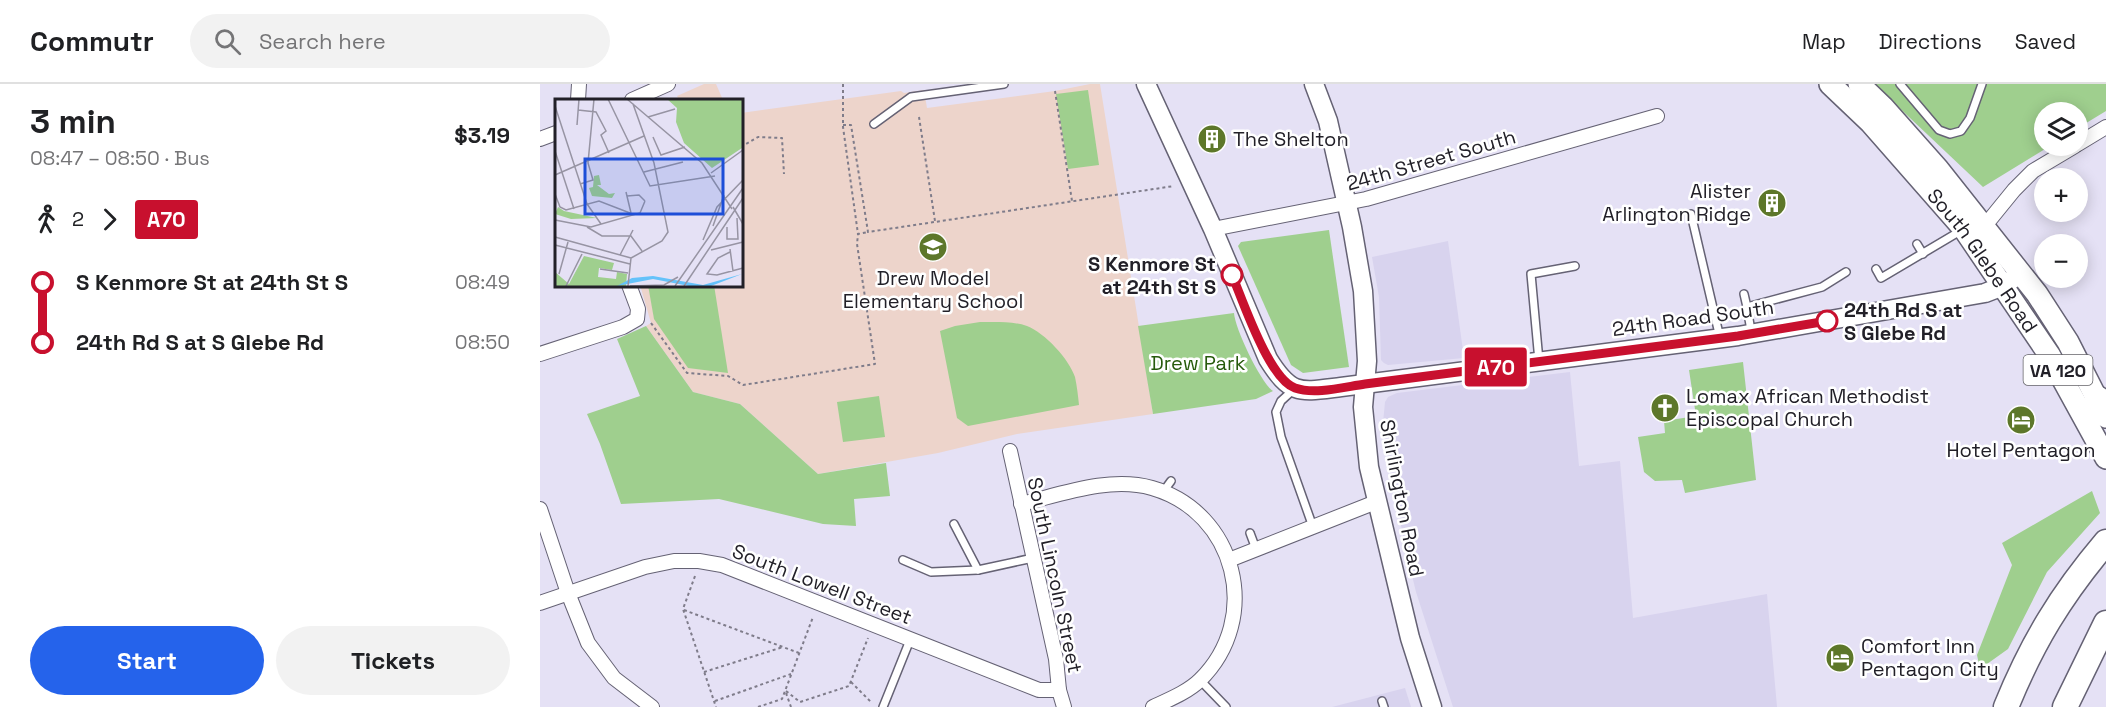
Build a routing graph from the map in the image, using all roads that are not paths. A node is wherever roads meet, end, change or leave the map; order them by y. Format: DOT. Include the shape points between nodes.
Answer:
graph roads {
  1 [pos="579,84"];
  2 [pos="668,84"];
  3 [pos="1004,84"];
  4 [pos="1146,84"];
  5 [pos="1314,84"];
  6 [pos="1830,84"];
  7 [pos="1859,84"];
  8 [pos="1900,84"];
  9 [pos="1982,84"];
  10 [pos="578,99"];
  11 [pos="634,99"];
  12 [pos="1657,116"];
  13 [pos="874,124"];
  14 [pos="2106,127"];
  15 [pos="555,133"];
  16 [pos="2088,138"];
  17 [pos="540,139"];
  18 [pos="2058,156"];
  19 [pos="1346,204"];
  20 [pos="1691,214"];
  21 [pos="1213,229"];
  22 [pos="1973,232"];
  23 [pos="1917,244"];
  24 [pos="1923,254"];
  25 [pos="1575,266"];
  26 [pos="1876,269"];
  27 [pos="1846,272"];
  28 [pos="2021,273"];
  29 [pos="629,286"];
  30 [pos="2003,286"];
  31 [pos="1744,294"];
  32 [pos="1747,307"];
  33 [pos="1751,334"];
  34 [pos="1720,338"];
  35 [pos="540,354"];
  36 [pos="1539,362"];
  37 [pos="1365,384"];
  38 [pos="1295,388"];
  39 [pos="2103,406"];
  40 [pos="1010,451"];
  41 [pos="2106,458"];
  42 [pos="1376,502"];
  43 [pos="1021,504"];
  44 [pos="540,509"];
  45 [pos="954,524"];
  46 [pos="1313,527"];
  47 [pos="1250,533"];
  48 [pos="2106,542"];
  49 [pos="1256,549"];
  50 [pos="1033,558"];
  51 [pos="903,560"];
  52 [pos="1229,560"];
  53 [pos="978,570"];
  54 [pos="568,593"];
  55 [pos="540,603"];
  56 [pos="2106,623"];
  57 [pos="910,640"];
  58 [pos="1200,681"];
  59 [pos="1059,690"];
  60 [pos="652,707"];
  61 [pos="884,707"];
  62 [pos="1064,707"];
  63 [pos="1153,707"];
  64 [pos="1226,707"];
  65 [pos="1432,707"];
  66 [pos="2006,707"];
  67 [pos="2066,707"];
  1 -- 10 [label="street"];
  2 -- 11 [label="street"];
  3 -- 13 [label="lane" via="911,98"];
  4 -- 21 [label="street"];
  5 -- 19 [label="street, Shirlington Road" via="1328,122"];
  6 -- 22 [label="main road, South Glebe Road / VA 120" via="1872,123"];
  7 -- 22 [label="main road, South Glebe Road / VA 120" via="1938,169"];
  8 -- 9 [label="lane" via="1939,130 1950,134 1961,131 1970,118"];
  12 -- 19 [label="street, 24th Street South"];
  14 -- 16 [label="street"];
  15 -- 17 [label="street"];
  18 -- 22 [label="street" via="2033,171"];
  19 -- 21 [label="street, 24th Street South"];
  19 -- 37 [label="street, Shirlington Road" via="1363,291"];
  20 -- 34 [label="lane"];
  21 -- 38 [label="street" via="1268,358 1280,378"];
  22 -- 24 [label="lane"];
  22 -- 28 [label="main road, South Glebe Road / VA 120"];
  22 -- 30 [label="main road, South Glebe Road / VA 120"];
  23 -- 24 [label="lane"];
  24 -- 26 [label="lane" via="1881,278"];
  25 -- 36 [label="lane" via="1531,274"];
  27 -- 32 [label="lane" via="1821,287"];
  28 -- 30 [label="street, 24th Road South"];
  28 -- 39 [label="main road, South Glebe Road / VA 120" via="2068,342"];
  29 -- 35 [label="street" via="644,321"];
  30 -- 33 [label="street, 24th Road South" via="1985,293"];
  30 -- 41 [label="main road, South Glebe Road / VA 120" via="2050,356"];
  31 -- 32 [label="lane"];
  32 -- 33 [label="lane"];
  33 -- 34 [label="street, 24th Road South"];
  34 -- 36 [label="street, 24th Road South"];
  36 -- 37 [label="street, 24th Road South"];
  37 -- 38 [label="street, 24th Road South" via="1315,390"];
  37 -- 42 [label="street, Shirlington Road" via="1364,423"];
  38 -- 46 [label="lane" via="1276,412"];
  40 -- 43 [label="street, South Lincoln Street"];
  42 -- 46 [label="street"];
  42 -- 65 [label="street, Shirlington Road" via="1410,639"];
  43 -- 50 [label="street, South Lincoln Street"];
  43 -- 52 [label="street" via="1095,487 1167,487 1197,511"];
  44 -- 54 [label="street"];
  45 -- 53 [label="lane"];
  46 -- 49 [label="street"];
  47 -- 49 [label="lane"];
  48 -- 66 [label="highway" via="2043,628"];
  49 -- 52 [label="street"];
  50 -- 53 [label="lane"];
  50 -- 59 [label="street, South Lincoln Street" via="1056,659"];
  51 -- 53 [label="lane" via="931,572"];
  52 -- 58 [label="street" via="1235,589 1234,614 1218,657"];
  54 -- 55 [label="street"];
  54 -- 57 [label="street, South Lowell Street" via="645,567 699,561 722,565"];
  54 -- 60 [label="street" via="599,660 614,678"];
  56 -- 67 [label="highway"];
  57 -- 59 [label="street, South Lowell Street" via="1040,690"];
  57 -- 61 [label="lane"];
  58 -- 63 [label="street"];
  58 -- 64 [label="lane"];
  59 -- 62 [label="street, South Lincoln Street"];
}
